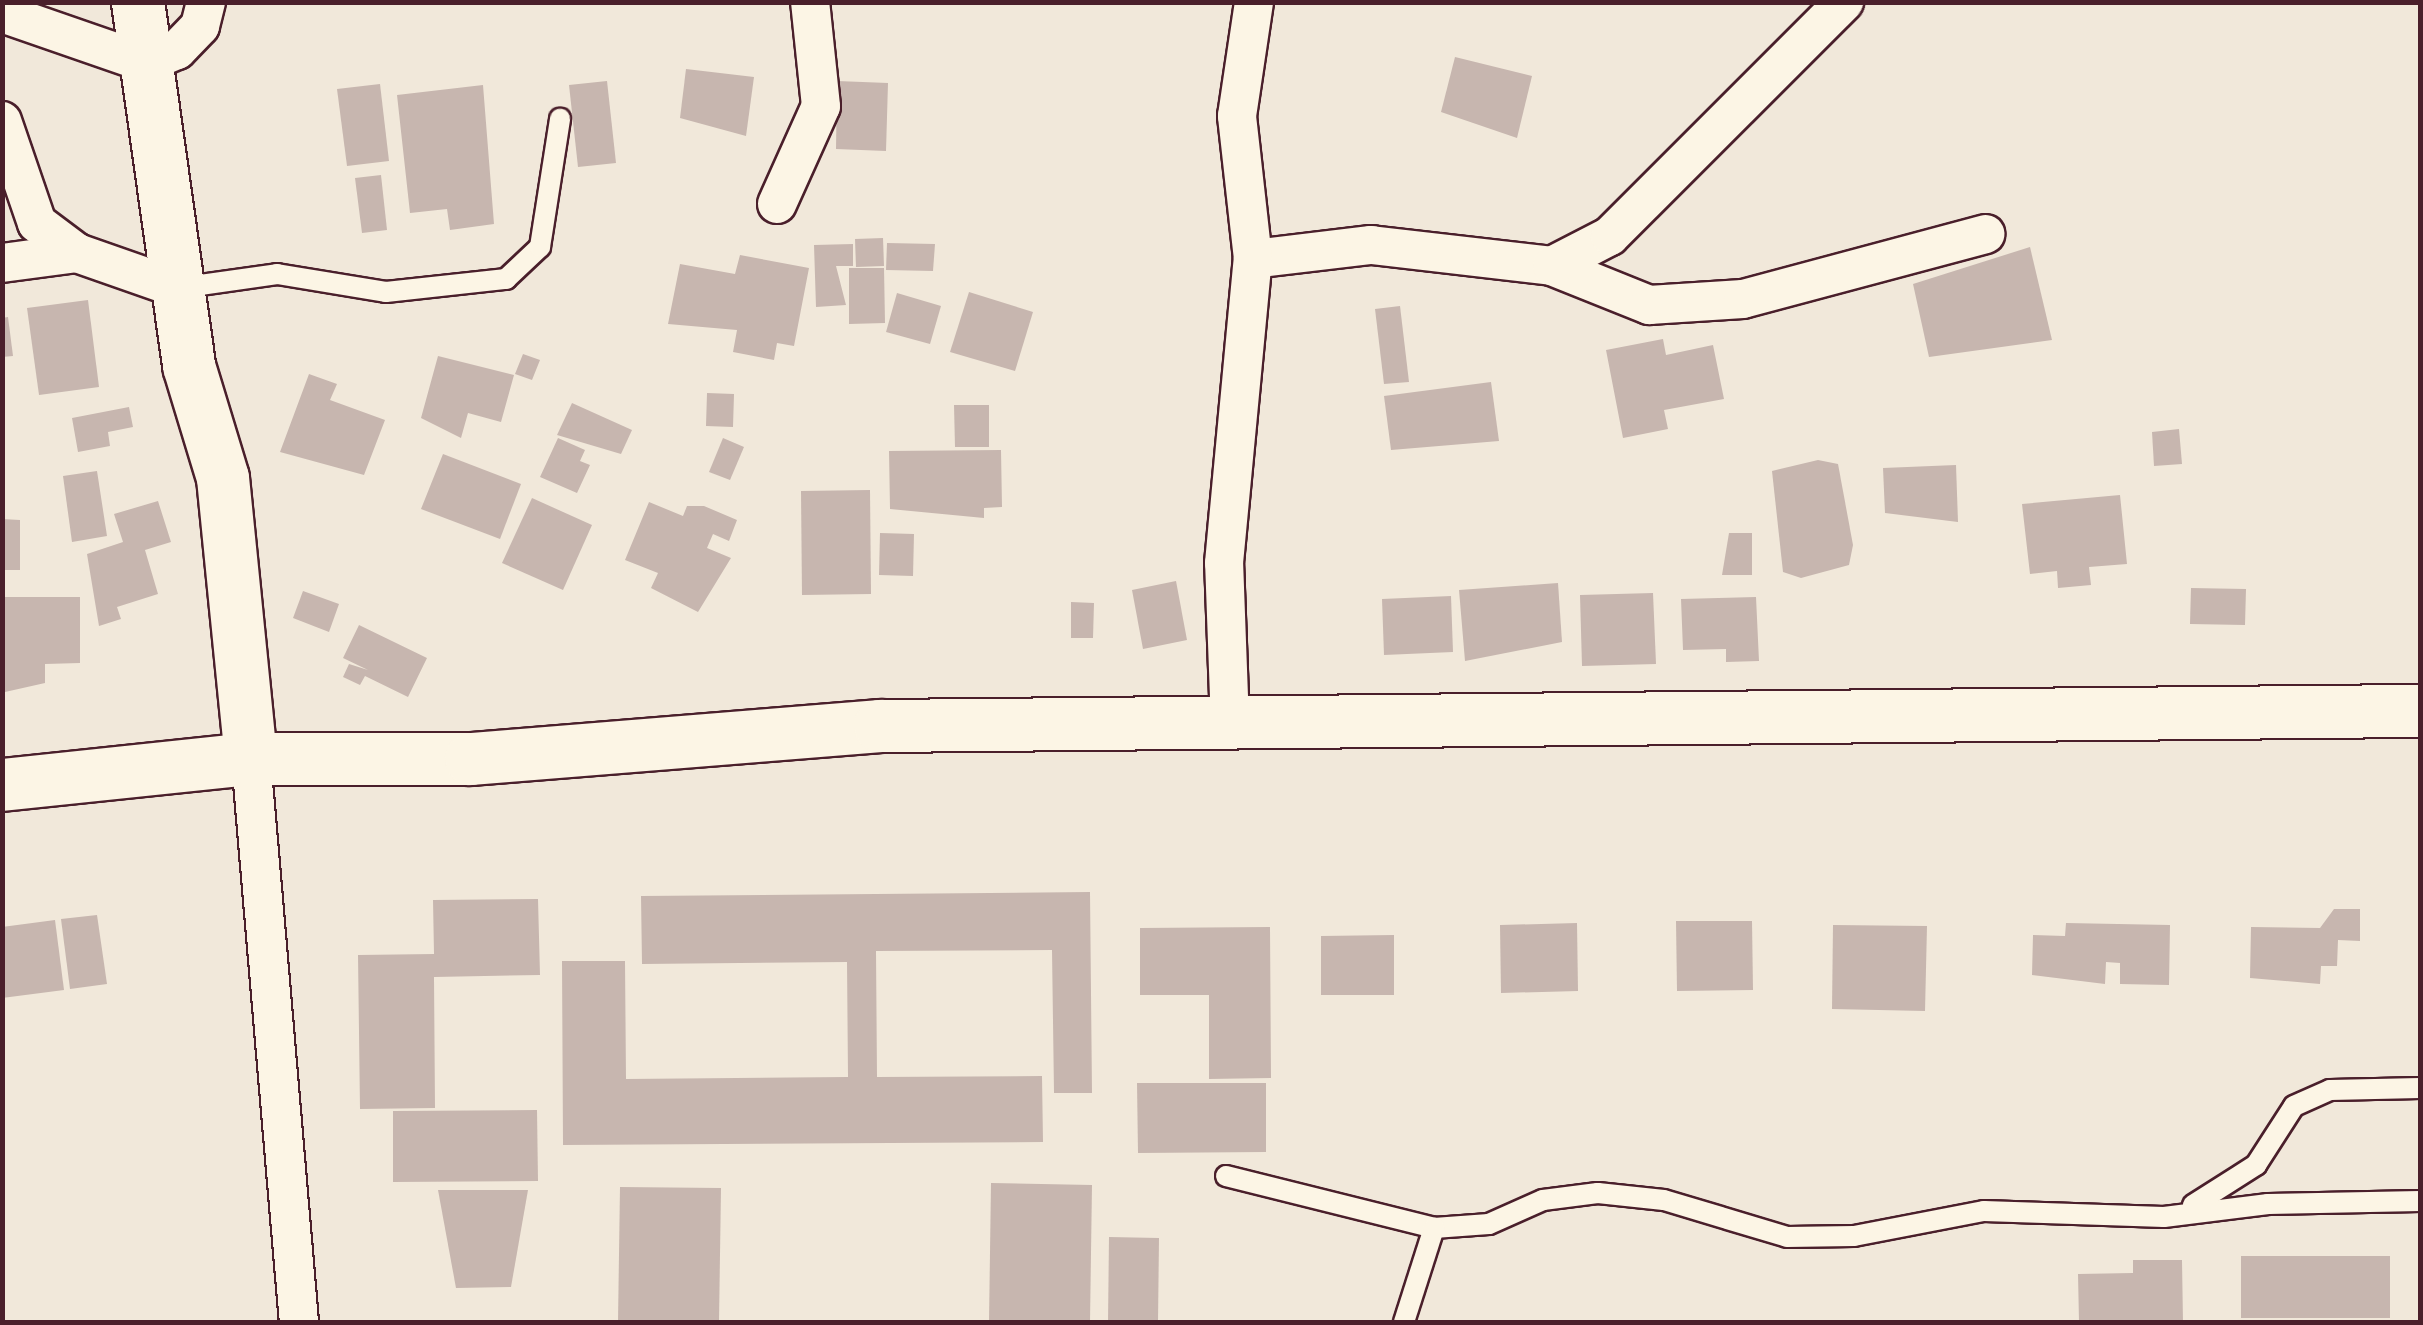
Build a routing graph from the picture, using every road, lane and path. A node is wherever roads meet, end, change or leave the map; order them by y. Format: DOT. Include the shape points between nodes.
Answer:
graph roads {
  1 [pos="138,2"];
  2 [pos="206,2"];
  3 [pos="810,2"];
  4 [pos="1254,2"];
  5 [pos="1844,2"];
  6 [pos="2,13"];
  7 [pos="146,63"];
  8 [pos="560,119"];
  9 [pos="2,121"];
  10 [pos="777,204"];
  11 [pos="1985,234"];
  12 [pos="77,252"];
  13 [pos="1253,259"];
  14 [pos="2,262"];
  15 [pos="1552,266"];
  16 [pos="177,288"];
  17 [pos="2420,711"];
  18 [pos="1230,724"];
  19 [pos="250,759"];
  20 [pos="2,786"];
  21 [pos="2420,1088"];
  22 [pos="1226,1176"];
  23 [pos="2420,1201"];
  24 [pos="2164,1218"];
  25 [pos="1434,1228"];
  26 [pos="299,1322"];
  27 [pos="1404,1322"];
  1 -- 7 [label="street"];
  2 -- 7 [label="street" via="200,26 177,50"];
  3 -- 10 [label="street" via="821,106"];
  4 -- 13 [label="street" via="1236,116"];
  5 -- 15 [label="street" via="1610,236"];
  6 -- 7 [label="street"];
  7 -- 16 [label="street"];
  8 -- 16 [label="lane" via="540,247 506,279 386,292 277,274"];
  9 -- 12 [label="street" via="36,224"];
  11 -- 15 [label="street" via="1742,299 1649,305"];
  12 -- 14 [label="street"];
  12 -- 16 [label="street"];
  13 -- 15 [label="street" via="1371,245"];
  13 -- 18 [label="street" via="1224,562"];
  16 -- 19 [label="street" via="224,478"];
  17 -- 18 [label="street"];
  18 -- 19 [label="street" via="880,726 471,759"];
  19 -- 20 [label="street"];
  19 -- 26 [label="street"];
  21 -- 24 [label="lane" via="2330,1090 2294,1106 2227,1192"];
  22 -- 25 [label="lane"];
  23 -- 24 [label="lane" via="2268,1204"];
  24 -- 25 [label="lane" via="1984,1211 1854,1236 1786,1237 1664,1200 1598,1193 1543,1200 1488,1224"];
  25 -- 27 [label="lane"];
}
